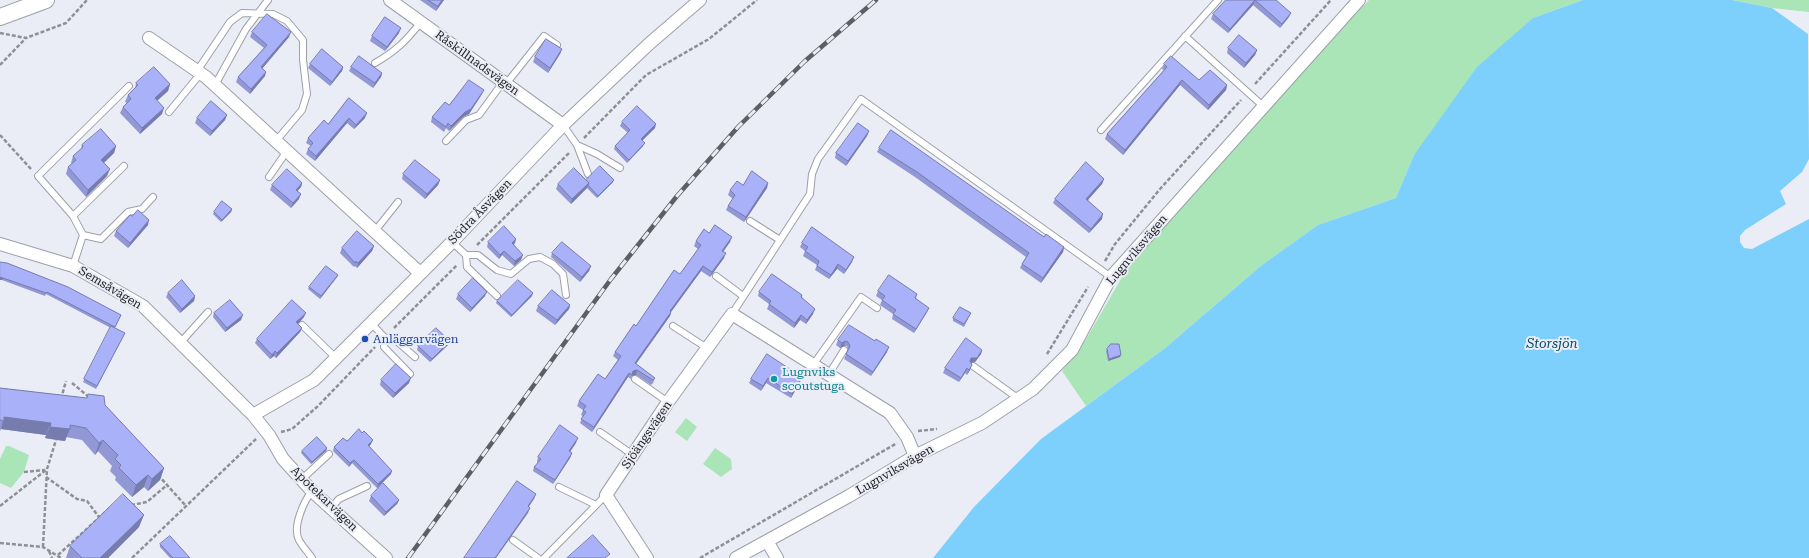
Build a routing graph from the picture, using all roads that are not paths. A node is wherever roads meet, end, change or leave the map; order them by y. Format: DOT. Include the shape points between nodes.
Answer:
graph roads {
  1 [pos="46,0"];
  2 [pos="268,0"];
  3 [pos="390,0"];
  4 [pos="700,0"];
  5 [pos="1218,0"];
  6 [pos="1359,0"];
  7 [pos="258,14"];
  8 [pos="0,17"];
  9 [pos="421,22"];
  10 [pos="1186,36"];
  11 [pos="149,38"];
  12 [pos="557,45"];
  13 [pos="375,62"];
  14 [pos="199,72"];
  15 [pos="504,83"];
  16 [pos="215,85"];
  17 [pos="129,86"];
  18 [pos="1263,106"];
  19 [pos="169,112"];
  20 [pos="563,125"];
  21 [pos="1101,130"];
  22 [pos="276,141"];
  23 [pos="446,141"];
  24 [pos="577,145"];
  25 [pos="287,151"];
  26 [pos="124,166"];
  27 [pos="620,168"];
  28 [pos="588,174"];
  29 [pos="269,177"];
  30 [pos="152,197"];
  31 [pos="398,202"];
  32 [pos="73,216"];
  33 [pos="750,221"];
  34 [pos="375,231"];
  35 [pos="82,235"];
  36 [pos="780,240"];
  37 [pos="452,242"];
  38 [pos="0,244"];
  39 [pos="466,256"];
  40 [pos="73,266"];
  41 [pos="420,274"];
  42 [pos="716,276"];
  43 [pos="1111,277"];
  44 [pos="566,295"];
  45 [pos="497,296"];
  46 [pos="743,296"];
  47 [pos="877,308"];
  48 [pos="208,312"];
  49 [pos="732,314"];
  50 [pos="370,323"];
  51 [pos="302,325"];
  52 [pos="673,326"];
  53 [pos="385,338"];
  54 [pos="181,342"];
  55 [pos="707,348"];
  56 [pos="844,350"];
  57 [pos="415,357"];
  58 [pos="336,358"];
  59 [pos="813,365"];
  60 [pos="973,366"];
  61 [pos="410,374"];
  62 [pos="828,374"];
  63 [pos="635,379"];
  64 [pos="1019,399"];
  65 [pos="668,402"];
  66 [pos="253,415"];
  67 [pos="600,432"];
  68 [pos="329,454"];
  69 [pos="633,455"];
  70 [pos="915,456"];
  71 [pos="302,479"];
  72 [pos="367,486"];
  73 [pos="559,487"];
  74 [pos="312,491"];
  75 [pos="606,495"];
  76 [pos="596,505"];
  77 [pos="331,508"];
  78 [pos="513,540"];
  79 [pos="767,541"];
  80 [pos="312,558"];
  81 [pos="386,558"];
  82 [pos="538,558"];
  83 [pos="544,558"];
  84 [pos="647,558"];
  85 [pos="736,558"];
  86 [pos="777,558"];
  1 -- 8 [label="main road"];
  2 -- 7 [label="lane"];
  3 -- 9 [label="street, Råskillnadsvägen"];
  4 -- 20 [label="street, Södra Åsvägen"];
  5 -- 10 [label="lane"];
  6 -- 18 [label="street, Lugnviksvägen"];
  7 -- 14 [label="lane" via="242,13 230,22"];
  7 -- 16 [label="lane" via="246,29"];
  7 -- 22 [label="lane" via="273,14 287,21 303,40 307,94 302,110"];
  9 -- 13 [label="lane" via="396,50"];
  9 -- 15 [label="street, Råskillnadsvägen"];
  10 -- 18 [label="lane"];
  10 -- 21 [label="lane"];
  11 -- 14 [label="street"];
  12 -- 15 [label="lane" via="544,36"];
  14 -- 16 [label="street"];
  14 -- 19 [label="lane"];
  15 -- 20 [label="street, Råskillnadsvägen"];
  15 -- 23 [label="lane" via="479,116 466,120"];
  16 -- 22 [label="street"];
  17 -- 32 [label="lane" via="38,176"];
  18 -- 43 [label="street, Lugnviksvägen"];
  20 -- 24 [label="lane"];
  20 -- 37 [label="street, Södra Åsvägen"];
  22 -- 25 [label="street"];
  24 -- 27 [label="lane"];
  24 -- 28 [label="lane"];
  25 -- 29 [label="lane"];
  25 -- 34 [label="street"];
  26 -- 32 [label="lane"];
  30 -- 35 [label="lane" via="142,209 128,212 101,239"];
  31 -- 34 [label="lane"];
  32 -- 35 [label="lane"];
  33 -- 36 [label="lane"];
  34 -- 41 [label="street"];
  35 -- 40 [label="lane"];
  36 -- 43 [label="lane" via="810,194 812,174 818,159 861,99"];
  36 -- 46 [label="lane"];
  37 -- 39 [label="lane"];
  37 -- 41 [label="street, Södra Åsvägen"];
  38 -- 40 [label="street, Semsåvägen"];
  39 -- 44 [label="lane" via="478,255 497,270 511,274 530,259 540,257 564,274"];
  39 -- 45 [label="lane" via="467,267"];
  40 -- 54 [label="street, Semsåvägen" via="143,306"];
  41 -- 50 [label="street, Södra Åsvägen"];
  42 -- 46 [label="lane"];
  43 -- 64 [label="street, Lugnviksvägen" via="1072,350 1033,390"];
  46 -- 49 [label="lane"];
  47 -- 59 [label="lane" via="862,297"];
  48 -- 54 [label="lane"];
  49 -- 55 [label="street, Sjöängsvägen"];
  49 -- 59 [label="street"];
  50 -- 53 [label="lane"];
  50 -- 58 [label="street, Södra Åsvägen"];
  51 -- 58 [label="lane"];
  52 -- 55 [label="lane"];
  53 -- 57 [label="lane" via="392,337"];
  53 -- 61 [label="lane" via="384,347"];
  54 -- 66 [label="street, Semsåvägen"];
  55 -- 65 [label="street, Sjöängsvägen"];
  56 -- 62 [label="lane"];
  58 -- 66 [label="street, Södra Åsvägen" via="314,380"];
  59 -- 62 [label="street"];
  60 -- 64 [label="lane"];
  62 -- 70 [label="street" via="890,413 907,437"];
  63 -- 65 [label="lane"];
  64 -- 70 [label="street, Lugnviksvägen" via="982,423"];
  65 -- 69 [label="street, Sjöängsvägen"];
  66 -- 71 [label="street, Apotekarvägen" via="283,459"];
  67 -- 69 [label="lane"];
  68 -- 71 [label="lane"];
  69 -- 75 [label="street, Sjöängsvägen"];
  70 -- 79 [label="street, Lugnviksvägen"];
  71 -- 74 [label="street, Apotekarvägen"];
  72 -- 77 [label="lane" via="340,499"];
  73 -- 76 [label="lane"];
  74 -- 77 [label="street, Apotekarvägen"];
  74 -- 80 [label="lane" via="305,500 297,532 299,540"];
  75 -- 76 [label="lane"];
  75 -- 84 [label="street"];
  76 -- 83 [label="lane"];
  77 -- 81 [label="street, Apotekarvägen"];
  78 -- 82 [label="lane"];
  79 -- 85 [label="street, Lugnviksvägen"];
  79 -- 86 [label="street"];
}
